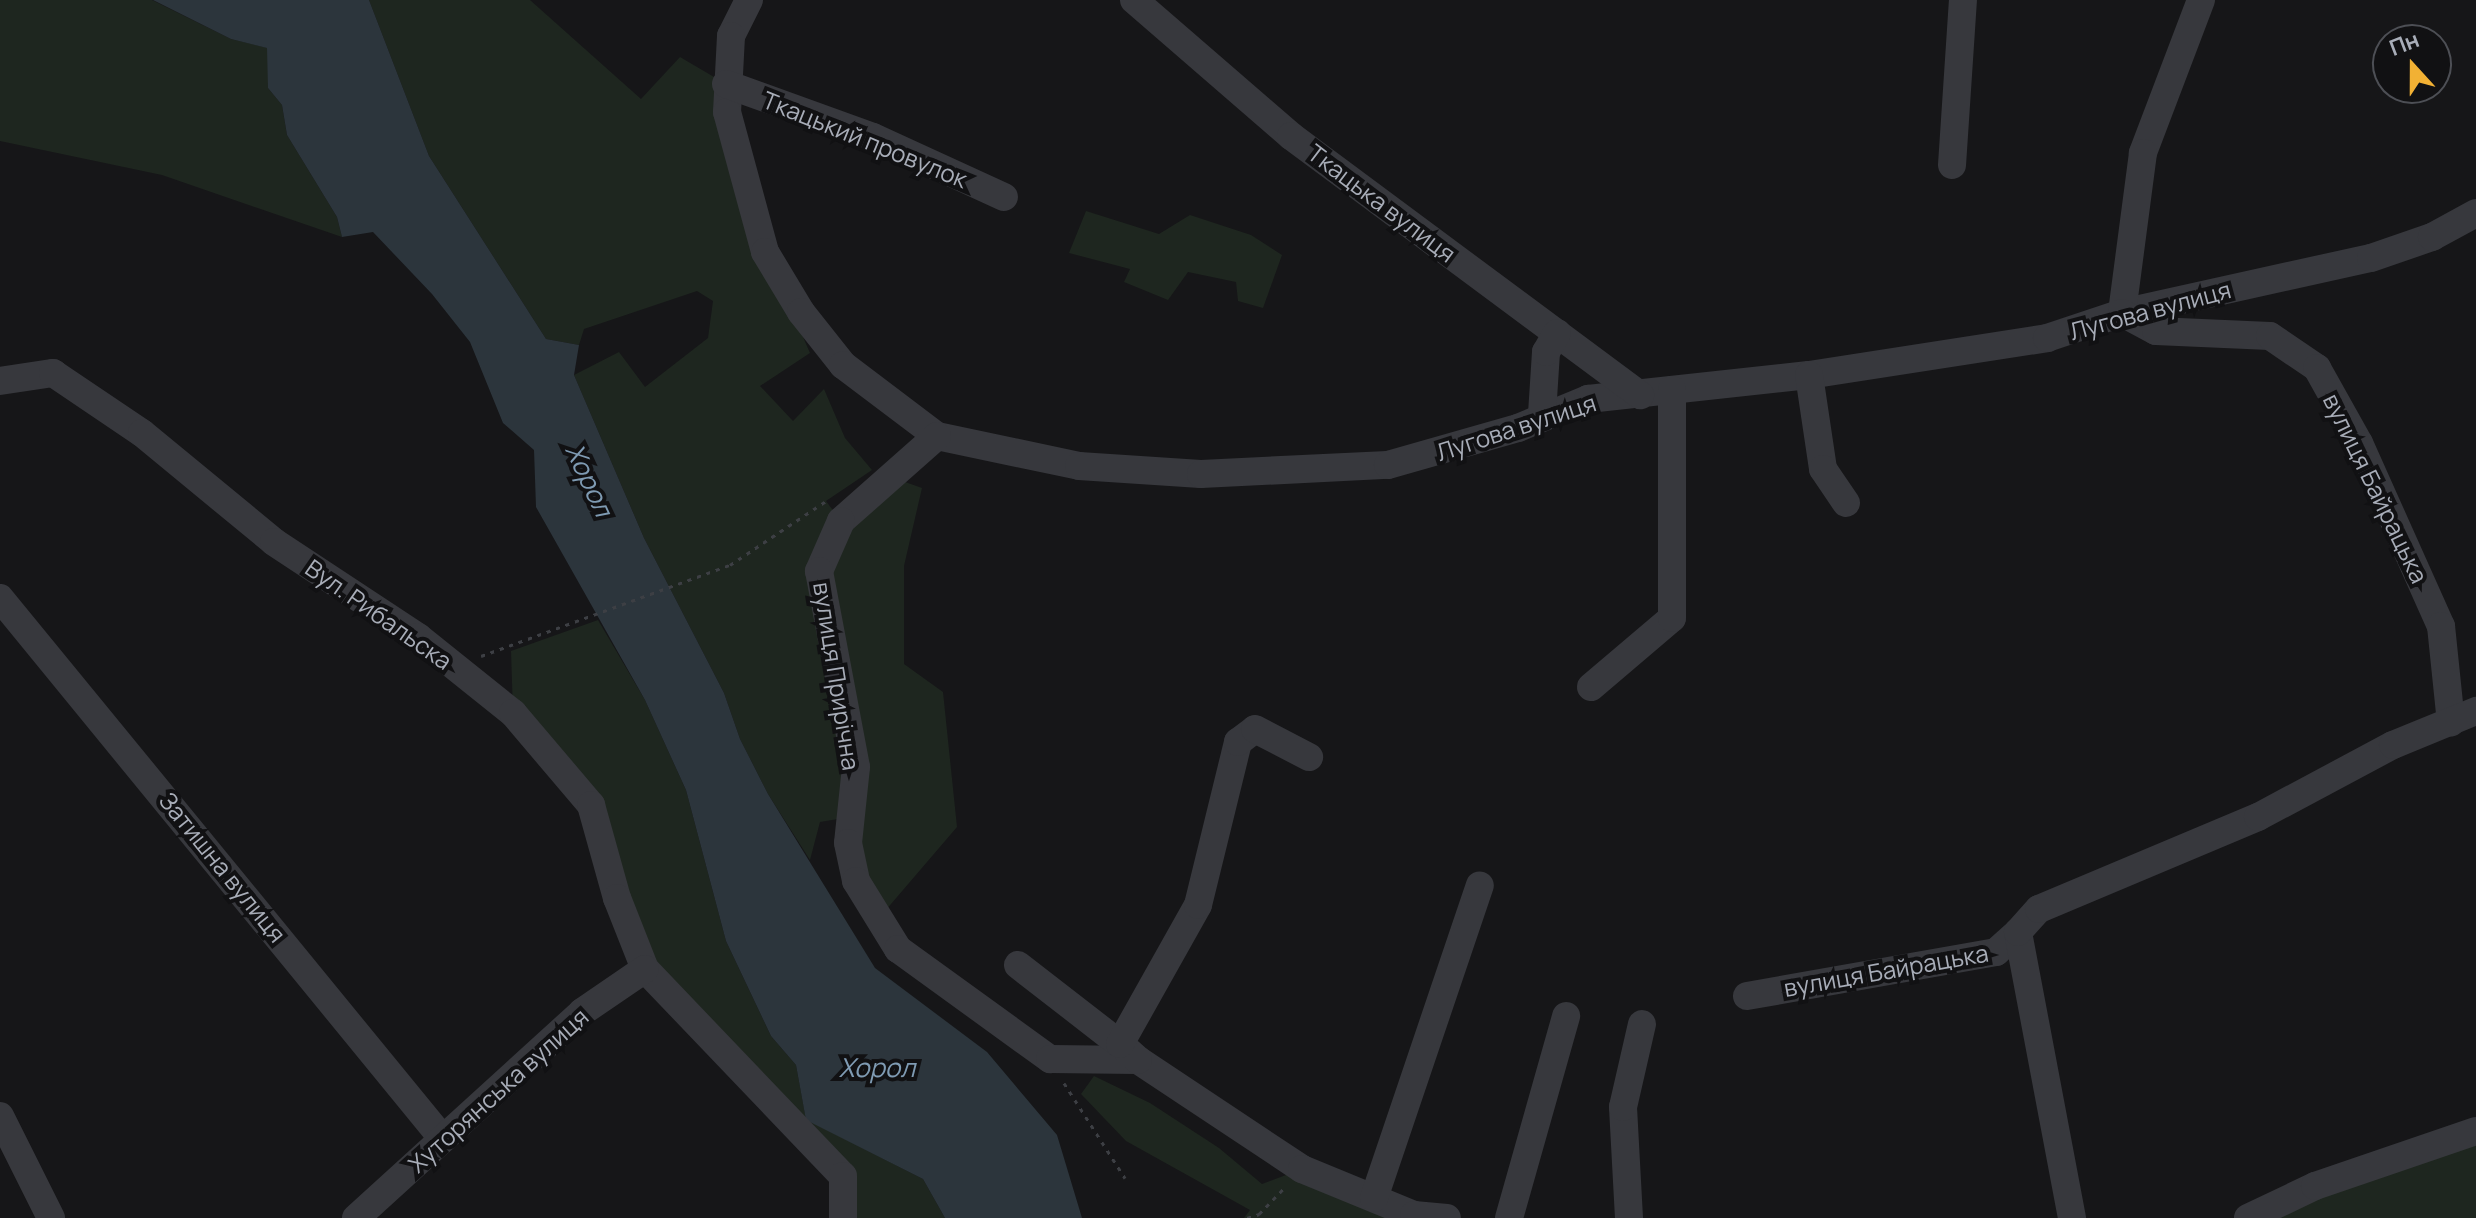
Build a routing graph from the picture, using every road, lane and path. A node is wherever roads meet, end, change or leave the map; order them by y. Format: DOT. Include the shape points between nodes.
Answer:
graph roads {
  1 [pos="749,0"];
  2 [pos="1134,0"];
  3 [pos="1963,0"];
  4 [pos="2201,0"];
  5 [pos="727,98"];
  6 [pos="1952,165"];
  7 [pos="1004,197"];
  8 [pos="2476,213"];
  9 [pos="2122,313"];
  10 [pos="1557,333"];
  11 [pos="1809,375"];
  12 [pos="0,381"];
  13 [pos="1672,390"];
  14 [pos="1640,395"];
  15 [pos="1542,414"];
  16 [pos="937,436"];
  17 [pos="1846,503"];
  18 [pos="730,565"];
  19 [pos="0,598"];
  20 [pos="455,667"];
  21 [pos="1591,687"];
  22 [pos="2463,716"];
  23 [pos="1309,757"];
  24 [pos="1480,885"];
  25 [pos="2018,932"];
  26 [pos="1018,965"];
  27 [pos="645,969"];
  28 [pos="1747,996"];
  29 [pos="1566,1016"];
  30 [pos="1642,1024"];
  31 [pos="1129,1052"];
  32 [pos="1050,1059"];
  33 [pos="0,1116"];
  34 [pos="2476,1131"];
  35 [pos="443,1139"];
  36 [pos="1302,1169"];
  37 [pos="1125,1178"];
  38 [pos="1374,1198"];
  39 [pos="51,1218"];
  40 [pos="356,1218"];
  41 [pos="843,1218"];
  42 [pos="1247,1218"];
  43 [pos="1447,1218"];
  44 [pos="1509,1218"];
  45 [pos="1629,1218"];
  46 [pos="2072,1218"];
  47 [pos="2248,1218"];
  1 -- 5 [label="street" via="731,36"];
  2 -- 10 [label="street, Ткацька вулиця" via="1291,136"];
  3 -- 6 [label="street"];
  4 -- 9 [label="street" via="2143,153"];
  5 -- 7 [label="street, Ткацький провулок" via="873,137"];
  5 -- 16 [label="street, Лугова вулиця" via="765,252 801,312 843,365"];
  8 -- 9 [label="street, Лугова вулиця" via="2432,237 2371,258"];
  9 -- 11 [label="street, Лугова вулиця" via="2047,338"];
  9 -- 22 [label="street, вулиця Байрацька" via="2156,331 2270,336 2317,368 2359,443 2441,626"];
  10 -- 14 [label="street, Ткацька вулиця"];
  10 -- 15 [label="street" via="1546,352"];
  11 -- 13 [label="street, Лугова вулиця"];
  11 -- 17 [label="street" via="1823,469"];
  12 -- 20 [label="street, Вул. Рибальска" via="53,373 142,433 274,542"];
  13 -- 14 [label="street, Лугова вулиця"];
  13 -- 21 [label="street" via="1672,618"];
  14 -- 15 [label="street, Лугова вулиця" via="1588,399"];
  15 -- 16 [label="street, Лугова вулиця" via="1458,448 1388,465 1201,474 1079,466"];
  16 -- 32 [label="street, вулиця Прирічна" via="841,521 819,571 856,767 848,843 856,881 898,949"];
  18 -- 20 [label="path"];
  19 -- 35 [label="street, Затишна вулиця"];
  20 -- 27 [label="street, Вул. Рибальска" via="513,713 591,805 617,898"];
  22 -- 25 [label="street, вулиця Байрацька" via="2393,745 2258,817 2039,909"];
  23 -- 31 [label="street" via="1255,729 1238,742 1198,905"];
  24 -- 38 [label="street"];
  25 -- 28 [label="street, вулиця Байрацька" via="1996,952"];
  25 -- 46 [label="street"];
  26 -- 31 [label="street"];
  27 -- 35 [label="street, Хуторянська вулиця" via="582,1012"];
  27 -- 41 [label="street" via="843,1176"];
  29 -- 44 [label="street"];
  30 -- 45 [label="street" via="1623,1107"];
  31 -- 32 [label="street"];
  31 -- 36 [label="street"];
  32 -- 37 [label="path"];
  33 -- 39 [label="street"];
  34 -- 47 [label="street" via="2315,1186"];
  35 -- 40 [label="street, Хуторянська вулиця"];
  36 -- 38 [label="street"];
  36 -- 42 [label="path" via="1259,1214"];
  38 -- 43 [label="street" via="1414,1215"];
}
